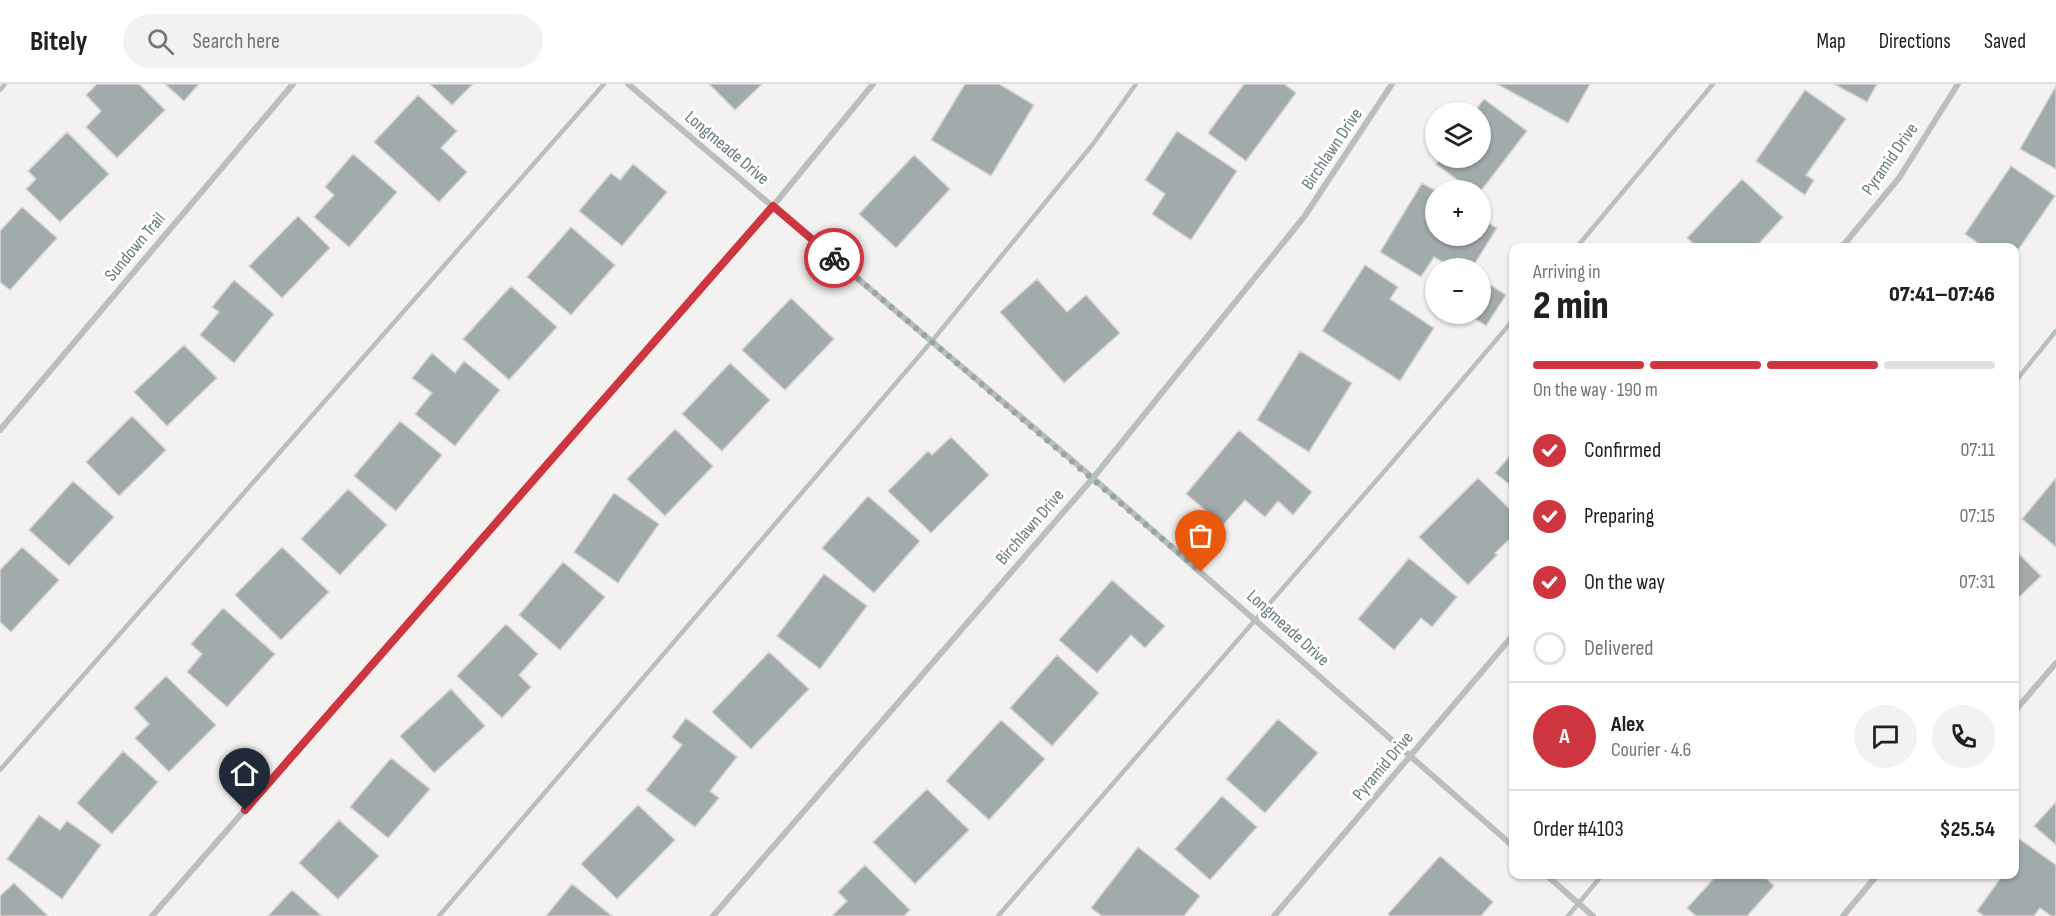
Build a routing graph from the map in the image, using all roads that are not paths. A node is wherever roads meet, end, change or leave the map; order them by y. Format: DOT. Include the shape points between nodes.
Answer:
graph roads {
  1 [pos="5,84"];
  2 [pos="293,84"];
  3 [pos="604,84"];
  4 [pos="628,84"];
  5 [pos="873,84"];
  6 [pos="1136,84"];
  7 [pos="1392,84"];
  8 [pos="1713,84"];
  9 [pos="1958,84"];
  10 [pos="0,90"];
  11 [pos="773,206"];
  12 [pos="1580,243"];
  13 [pos="1845,243"];
  14 [pos="1509,325"];
  15 [pos="2056,331"];
  16 [pos="932,341"];
  17 [pos="2019,376"];
  18 [pos="0,430"];
  19 [pos="1093,478"];
  20 [pos="1255,618"];
  21 [pos="1509,640"];
  22 [pos="2056,663"];
  23 [pos="2019,706"];
  24 [pos="1409,758"];
  25 [pos="0,770"];
  26 [pos="1509,844"];
  27 [pos="1551,879"];
  28 [pos="1599,879"];
  29 [pos="1874,879"];
  30 [pos="1579,904"];
  31 [pos="152,916"];
  32 [pos="439,916"];
  33 [pos="713,916"];
  34 [pos="998,916"];
  35 [pos="1274,916"];
  36 [pos="1568,916"];
  37 [pos="1593,916"];
  38 [pos="1844,916"];
  1 -- 10 [label="lane"];
  2 -- 18 [label="street, Sundown Trail"];
  3 -- 25 [label="lane"];
  4 -- 11 [label="street, Longmeade Drive"];
  5 -- 11 [label="street"];
  6 -- 16 [label="lane" via="1093,144"];
  7 -- 19 [label="street, Birchlawn Drive" via="1304,218"];
  8 -- 12 [label="lane"];
  9 -- 13 [label="street, Pyramid Drive" via="1899,178"];
  11 -- 16 [label="street, Longmeade Drive"];
  11 -- 31 [label="street"];
  14 -- 20 [label="lane"];
  15 -- 17 [label="lane"];
  16 -- 19 [label="street, Longmeade Drive"];
  16 -- 32 [label="lane"];
  19 -- 20 [label="street, Longmeade Drive"];
  19 -- 33 [label="street, Birchlawn Drive"];
  20 -- 24 [label="street, Longmeade Drive"];
  20 -- 34 [label="lane"];
  21 -- 24 [label="street, Pyramid Drive"];
  22 -- 23 [label="street"];
  24 -- 26 [label="street, Longmeade Drive"];
  24 -- 35 [label="street, Pyramid Drive"];
  27 -- 30 [label="street"];
  28 -- 30 [label="lane"];
  29 -- 38 [label="street"];
  30 -- 36 [label="lane"];
  30 -- 37 [label="street"];
}
